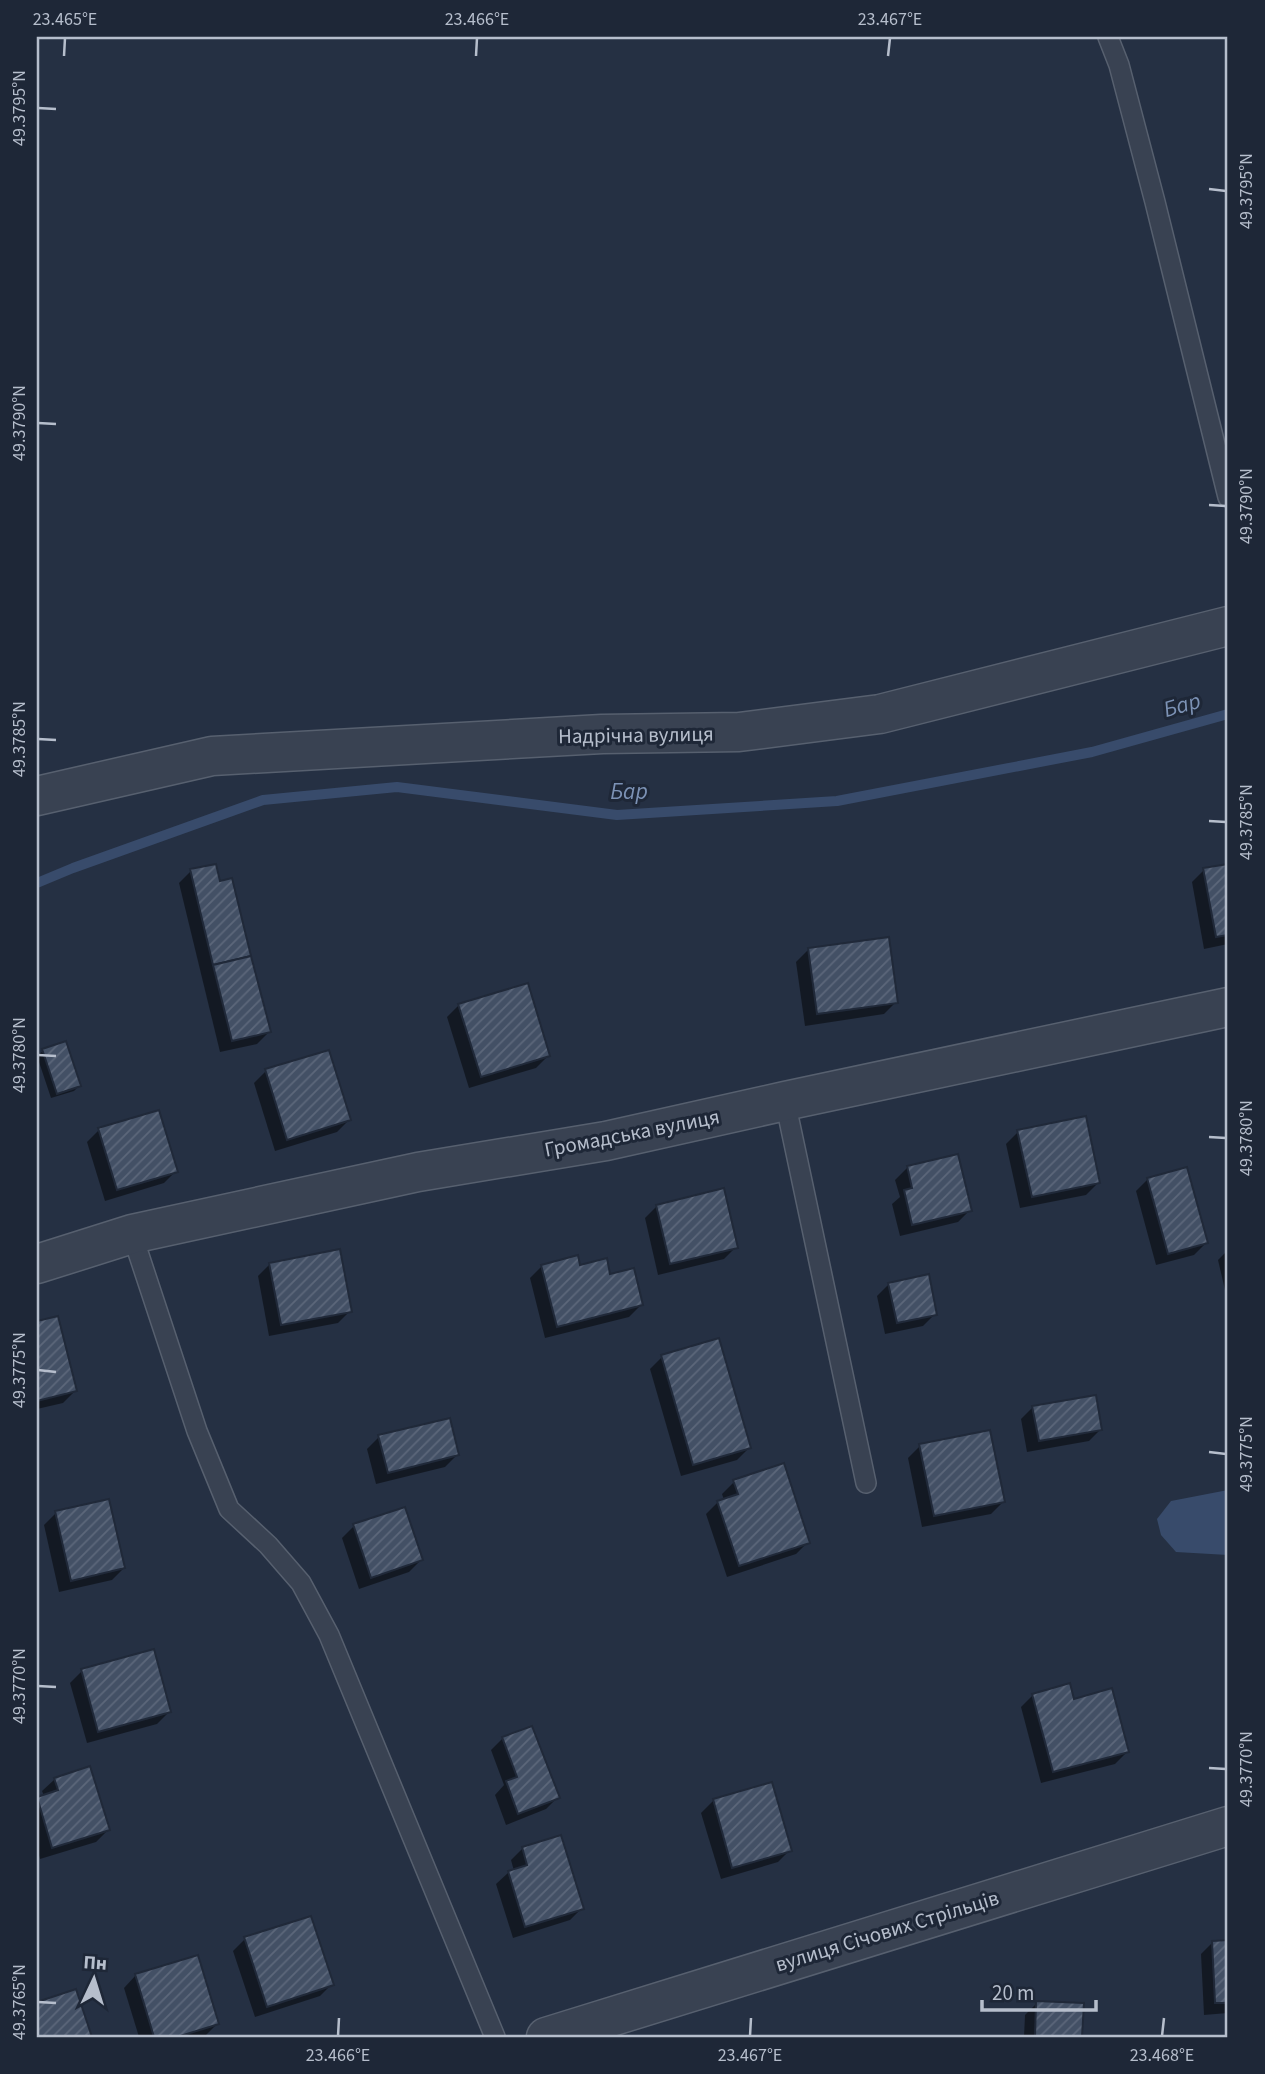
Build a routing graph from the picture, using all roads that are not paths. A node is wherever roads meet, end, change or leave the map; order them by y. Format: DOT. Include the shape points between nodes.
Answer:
graph roads {
  1 [pos="1108,37"];
  2 [pos="1228,497"];
  3 [pos="1228,626"];
  4 [pos="37,796"];
  5 [pos="1228,1007"];
  6 [pos="785,1101"];
  7 [pos="132,1234"];
  8 [pos="37,1264"];
  9 [pos="866,1483"];
  10 [pos="1228,1826"];
  11 [pos="495,2037"];
  12 [pos="545,2037"];
  1 -- 2 [label="lane" via="1155,202"];
  3 -- 4 [label="street, Надрічна вулиця" via="880,715 738,732 601,734 212,755"];
  5 -- 6 [label="street, Громадська вулиця"];
  6 -- 7 [label="street, Громадська вулиця" via="606,1141 418,1171"];
  6 -- 9 [label="lane"];
  7 -- 8 [label="street, Громадська вулиця"];
  7 -- 11 [label="lane" via="197,1431 229,1509 301,1583 329,1635"];
  10 -- 12 [label="street, вулиця Січових Стрільців"];
}
